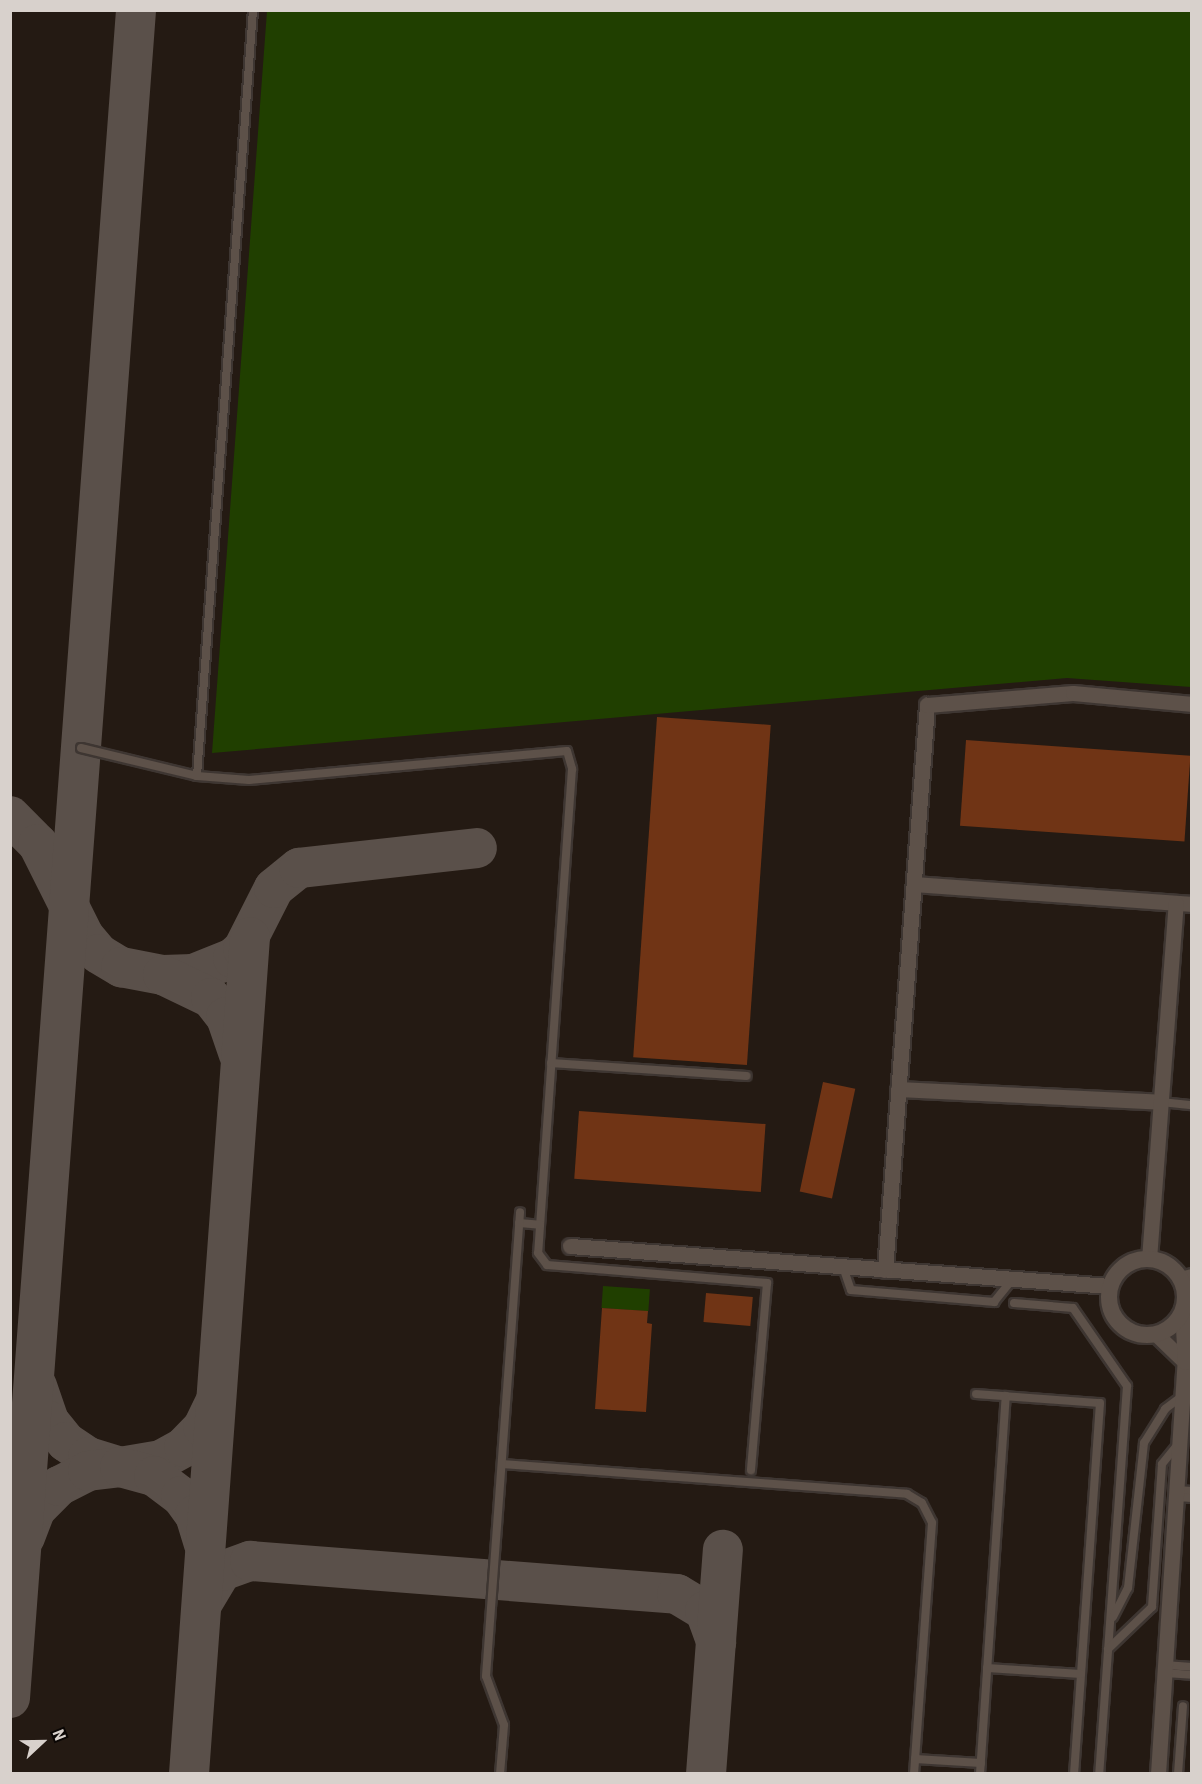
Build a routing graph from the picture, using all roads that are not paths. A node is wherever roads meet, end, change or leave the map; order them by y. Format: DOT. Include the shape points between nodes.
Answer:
graph roads {
  1 [pos="253,10"];
  2 [pos="1191,704"];
  3 [pos="81,748"];
  4 [pos="197,776"];
  5 [pos="914,884"];
  6 [pos="1184,903"];
  7 [pos="551,1063"];
  8 [pos="747,1076"];
  9 [pos="898,1089"];
  10 [pos="1161,1102"];
  11 [pos="1191,1105"];
  12 [pos="520,1212"];
  13 [pos="519,1223"];
  14 [pos="540,1225"];
  15 [pos="570,1246"];
  16 [pos="1149,1259"];
  17 [pos="843,1267"];
  18 [pos="885,1270"];
  19 [pos="1186,1278"];
  20 [pos="1012,1279"];
  21 [pos="1110,1287"];
  22 [pos="1014,1303"];
  23 [pos="1187,1304"];
  24 [pos="1156,1334"];
  25 [pos="1185,1362"];
  26 [pos="976,1394"];
  27 [pos="1006,1396"];
  28 [pos="1183,1396"];
  29 [pos="1180,1441"];
  30 [pos="502,1464"];
  31 [pos="751,1470"];
  32 [pos="1184,1494"];
  33 [pos="1110,1622"];
  34 [pos="1108,1649"];
  35 [pos="1191,1667"];
  36 [pos="987,1668"];
  37 [pos="1165,1669"];
  38 [pos="1081,1674"];
  39 [pos="1191,1675"];
  40 [pos="1183,1706"];
  41 [pos="915,1759"];
  42 [pos="981,1763"];
  43 [pos="501,1773"];
  44 [pos="914,1773"];
  45 [pos="980,1773"];
  46 [pos="1074,1773"];
  47 [pos="1099,1773"];
  48 [pos="1158,1773"];
  49 [pos="1178,1773"];
  1 -- 4 [label="lane"];
  2 -- 5 [label="street" via="1073,693 927,705"];
  3 -- 4 [label="lane"];
  4 -- 7 [label="lane" via="249,780 567,751 572,769"];
  5 -- 6 [label="street"];
  5 -- 9 [label="street"];
  6 -- 10 [label="street"];
  7 -- 8 [label="lane"];
  7 -- 14 [label="lane"];
  9 -- 10 [label="street"];
  9 -- 18 [label="street"];
  10 -- 11 [label="lane"];
  10 -- 16 [label="street"];
  12 -- 13 [label="lane"];
  13 -- 14 [label="lane"];
  13 -- 30 [label="lane"];
  14 -- 31 [label="lane" via="538,1253 547,1265 767,1283"];
  15 -- 17 [label="street"];
  16 -- 19 [label="street"];
  16 -- 21 [label="street" via="1124,1266"];
  17 -- 18 [label="street"];
  17 -- 20 [label="lane" via="851,1290 994,1302"];
  18 -- 20 [label="street"];
  19 -- 23 [label="street"];
  20 -- 21 [label="street"];
  21 -- 24 [label="street" via="1108,1300 1119,1324 1143,1335"];
  22 -- 33 [label="lane" via="1073,1308 1127,1386"];
  23 -- 24 [label="street"];
  23 -- 25 [label="street"];
  24 -- 25 [label="street"];
  25 -- 28 [label="street"];
  26 -- 27 [label="lane"];
  27 -- 36 [label="lane"];
  27 -- 38 [label="lane" via="1100,1403"];
  28 -- 29 [label="street"];
  28 -- 33 [label="lane" via="1165,1408 1144,1443 1128,1588"];
  29 -- 32 [label="street"];
  29 -- 34 [label="lane" via="1162,1464 1152,1607"];
  30 -- 41 [label="lane" via="907,1494 922,1503 932,1522"];
  30 -- 43 [label="lane" via="486,1676 504,1725"];
  32 -- 37 [label="street"];
  33 -- 34 [label="lane"];
  34 -- 47 [label="lane"];
  35 -- 37 [label="lane"];
  36 -- 38 [label="lane"];
  36 -- 42 [label="lane"];
  37 -- 39 [label="lane"];
  37 -- 48 [label="street"];
  38 -- 46 [label="lane"];
  40 -- 49 [label="lane"];
  41 -- 42 [label="lane"];
  41 -- 44 [label="lane"];
  42 -- 45 [label="lane"];
}
